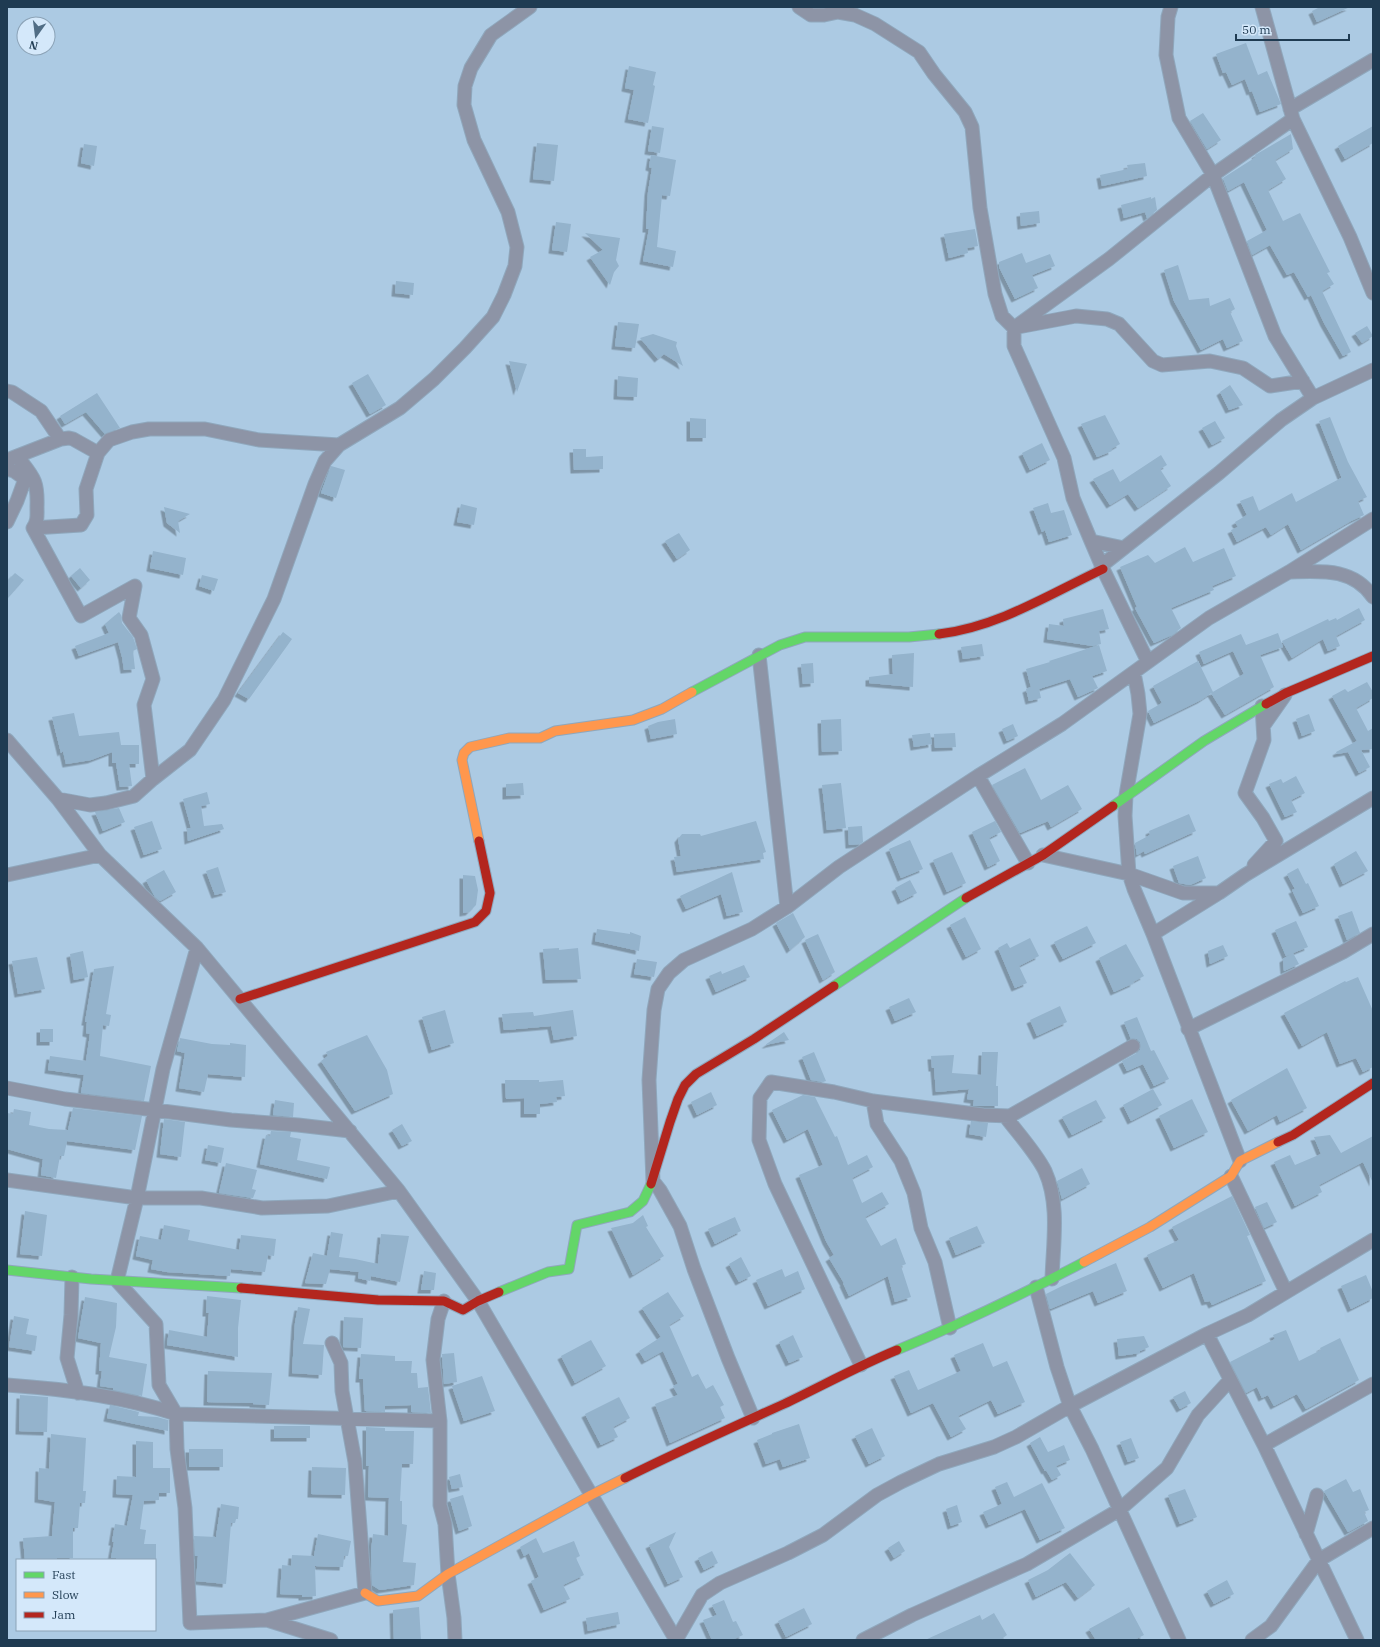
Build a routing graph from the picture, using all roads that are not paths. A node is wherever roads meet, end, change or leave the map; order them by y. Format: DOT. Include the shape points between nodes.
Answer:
graph roads {
  1 [pos="530,7"];
  2 [pos="799,7"];
  3 [pos="1172,7"];
  4 [pos="1262,7"];
  5 [pos="1373,60"];
  6 [pos="1291,114"];
  7 [pos="1212,175"];
  8 [pos="1373,293"];
  9 [pos="1014,328"];
  10 [pos="1373,370"];
  11 [pos="1303,380"];
  12 [pos="7,392"];
  13 [pos="1313,398"];
  14 [pos="60,440"];
  15 [pos="339,444"];
  16 [pos="98,453"];
  17 [pos="12,458"];
  18 [pos="7,469"];
  19 [pos="1373,519"];
  20 [pos="7,522"];
  21 [pos="33,528"];
  22 [pos="1091,541"];
  23 [pos="1124,548"];
  24 [pos="1102,568"];
  25 [pos="1289,572"];
  26 [pos="1373,597"];
  27 [pos="759,656"];
  28 [pos="1373,656"];
  29 [pos="1148,662"];
  30 [pos="1134,673"];
  31 [pos="1286,693"];
  32 [pos="1262,706"];
  33 [pos="1264,725"];
  34 [pos="7,740"];
  35 [pos="978,776"];
  36 [pos="152,779"];
  37 [pos="1126,795"];
  38 [pos="1373,798"];
  39 [pos="58,799"];
  40 [pos="100,855"];
  41 [pos="1043,855"];
  42 [pos="1028,863"];
  43 [pos="1129,874"];
  44 [pos="1245,875"];
  45 [pos="7,876"];
  46 [pos="1219,894"];
  47 [pos="787,907"];
  48 [pos="1153,934"];
  49 [pos="1373,934"];
  50 [pos="197,948"];
  51 [pos="240,999"];
  52 [pos="1188,1029"];
  53 [pos="1133,1046"];
  54 [pos="1373,1083"];
  55 [pos="7,1088"];
  56 [pos="873,1101"];
  57 [pos="155,1110"];
  58 [pos="1005,1116"];
  59 [pos="350,1131"];
  60 [pos="1240,1161"];
  61 [pos="1231,1176"];
  62 [pos="7,1180"];
  63 [pos="653,1181"];
  64 [pos="399,1191"];
  65 [pos="137,1198"];
  66 [pos="1373,1240"];
  67 [pos="7,1270"];
  68 [pos="72,1277"];
  69 [pos="1052,1278"];
  70 [pos="116,1281"];
  71 [pos="1036,1287"];
  72 [pos="1286,1292"];
  73 [pos="444,1301"];
  74 [pos="478,1301"];
  75 [pos="950,1328"];
  76 [pos="1207,1334"];
  77 [pos="332,1343"];
  78 [pos="861,1365"];
  79 [pos="1230,1380"];
  80 [pos="1373,1384"];
  81 [pos="7,1385"];
  82 [pos="78,1393"];
  83 [pos="1070,1406"];
  84 [pos="176,1414"];
  85 [pos="346,1418"];
  86 [pos="753,1418"];
  87 [pos="440,1421"];
  88 [pos="1264,1445"];
  89 [pos="591,1495"];
  90 [pos="1317,1495"];
  91 [pos="1119,1510"];
  92 [pos="1373,1528"];
  93 [pos="1306,1534"];
  94 [pos="1319,1560"];
  95 [pos="448,1574"];
  96 [pos="365,1593"];
  97 [pos="267,1620"];
  98 [pos="331,1640"];
  99 [pos="455,1640"];
  100 [pos="863,1640"];
  101 [pos="1178,1640"];
  102 [pos="1252,1640"];
  103 [pos="1357,1640"];
  1 -- 15 [label="street" via="491,35 471,68 465,86 464,105 474,140 508,212 516,247 515,266 504,295 493,317 434,379 400,408"];
  2 -- 9 [label="street" via="812,15 824,16 838,12 855,15 875,24 919,52 965,112 972,127 980,208 995,294 1002,316"];
  3 -- 7 [label="street" via="1168,17 1166,55 1179,118"];
  4 -- 6 [label="street"];
  5 -- 6 [label="street"];
  6 -- 7 [label="street"];
  6 -- 8 [label="street" via="1350,236"];
  7 -- 9 [label="street" via="1109,260"];
  7 -- 11 [label="street" via="1275,336"];
  9 -- 11 [label="street" via="1076,316 1107,318 1119,324 1153,361 1162,364 1210,361 1243,368 1270,386"];
  9 -- 22 [label="street" via="1014,346 1064,458 1073,498"];
  10 -- 13 [label="street"];
  11 -- 13 [label="street"];
  12 -- 14 [label="street" via="12,392 41,411"];
  13 -- 23 [label="street" via="1281,420"];
  14 -- 16 [label="street" via="73,439"];
  14 -- 17 [label="street"];
  15 -- 16 [label="street" via="259,440 205,429 149,429 109,440"];
  15 -- 36 [label="street" via="325,461 274,599 224,700 190,750"];
  16 -- 21 [label="street" via="86,489 87,515 81,525"];
  17 -- 21 [label="street" via="35,480 37,486 37,522"];
  18 -- 20 [label="street" via="25,479"];
  19 -- 25 [label="street"];
  21 -- 36 [label="street" via="81,616 136,586 128,618 141,635 153,679 144,705"];
  22 -- 23 [label="street"];
  22 -- 24 [label="street"];
  23 -- 24 [label="street"];
  24 -- 27 [label="street" via="994,621 961,631 909,637 805,636"];
  24 -- 29 [label="street"];
  25 -- 26 [label="street" via="1324,570 1347,575 1367,589"];
  25 -- 29 [label="street" via="1209,618"];
  27 -- 47 [label="street"];
  27 -- 51 [label="street" via="662,709 633,720 555,731 540,738 509,738 470,746 462,760 490,893 486,911 475,922"];
  28 -- 31 [label="street"];
  29 -- 30 [label="street"];
  30 -- 35 [label="street" via="1062,724"];
  30 -- 37 [label="street" via="1140,714"];
  31 -- 32 [label="street"];
  31 -- 33 [label="street"];
  32 -- 33 [label="street"];
  32 -- 37 [label="street" via="1204,741"];
  33 -- 44 [label="street" via="1264,740 1245,793 1276,841"];
  34 -- 39 [label="street"];
  35 -- 42 [label="street"];
  35 -- 47 [label="street" via="839,867"];
  36 -- 39 [label="street" via="134,796 106,804"];
  37 -- 41 [label="street"];
  37 -- 43 [label="street"];
  38 -- 44 [label="street"];
  39 -- 40 [label="street"];
  40 -- 45 [label="street"];
  40 -- 50 [label="street"];
  41 -- 42 [label="street"];
  41 -- 43 [label="street"];
  42 -- 63 [label="street" via="976,892 754,1039 696,1074 685,1085 678,1100"];
  43 -- 46 [label="street" via="1183,893"];
  43 -- 48 [label="street"];
  44 -- 46 [label="street"];
  46 -- 48 [label="street"];
  47 -- 63 [label="street" via="752,929 684,960 669,973 658,989 649,1080"];
  48 -- 52 [label="street"];
  49 -- 52 [label="street" via="1343,952"];
  50 -- 51 [label="street"];
  50 -- 57 [label="street"];
  51 -- 59 [label="street"];
  52 -- 60 [label="street"];
  53 -- 58 [label="street" via="1010,1116"];
  54 -- 60 [label="street" via="1293,1136"];
  55 -- 57 [label="street" via="65,1099"];
  56 -- 58 [label="street" via="983,1116"];
  56 -- 75 [label="street" via="877,1124 901,1162 914,1193 921,1228 935,1262"];
  56 -- 78 [label="street" via="771,1082 760,1098 759,1140 775,1184"];
  57 -- 59 [label="street"];
  57 -- 65 [label="street"];
  58 -- 69 [label="street" via="1042,1166 1048,1180 1054,1208"];
  59 -- 64 [label="street"];
  60 -- 61 [label="street"];
  61 -- 69 [label="street" via="1150,1227"];
  61 -- 72 [label="street"];
  62 -- 65 [label="street"];
  63 -- 74 [label="street" via="643,1201 630,1212 577,1225 569,1269 548,1272"];
  63 -- 86 [label="street" via="680,1226 694,1269"];
  64 -- 65 [label="street" via="328,1206 270,1208 201,1198"];
  64 -- 74 [label="street"];
  65 -- 70 [label="street"];
  66 -- 72 [label="street"];
  67 -- 68 [label="street"];
  68 -- 70 [label="street"];
  68 -- 82 [label="street" via="68,1358"];
  69 -- 71 [label="street"];
  70 -- 73 [label="street" via="219,1286 378,1300"];
  70 -- 84 [label="street" via="156,1324 159,1386"];
  71 -- 75 [label="street"];
  71 -- 83 [label="street"];
  72 -- 76 [label="street" via="1248,1315"];
  73 -- 74 [label="street" via="463,1310"];
  73 -- 87 [label="street" via="438,1319 433,1360"];
  74 -- 89 [label="street"];
  75 -- 78 [label="street"];
  76 -- 79 [label="street"];
  76 -- 83 [label="street"];
  77 -- 85 [label="street" via="341,1363"];
  78 -- 86 [label="street"];
  79 -- 88 [label="street"];
  79 -- 91 [label="street" via="1198,1415 1167,1468"];
  80 -- 88 [label="street"];
  81 -- 82 [label="street"];
  82 -- 84 [label="street" via="145,1404"];
  83 -- 89 [label="street" via="1005,1442 939,1464 901,1482 877,1495 823,1535 720,1583 702,1595 676,1640"];
  83 -- 91 [label="street"];
  84 -- 85 [label="street"];
  84 -- 97 [label="street" via="177,1449 186,1508 190,1623"];
  85 -- 87 [label="street"];
  85 -- 96 [label="street" via="355,1462"];
  86 -- 89 [label="street" via="668,1456"];
  87 -- 95 [label="street" via="440,1505 445,1524"];
  88 -- 93 [label="street"];
  89 -- 95 [label="street"];
  90 -- 93 [label="street"];
  91 -- 100 [label="street" via="1027,1564 912,1615"];
  91 -- 101 [label="street"];
  92 -- 94 [label="street"];
  93 -- 94 [label="street"];
  94 -- 102 [label="street" via="1271,1626"];
  94 -- 103 [label="street"];
  95 -- 96 [label="street" via="418,1596 378,1601"];
  95 -- 99 [label="street"];
  96 -- 97 [label="street"];
  97 -- 98 [label="street"];
}
